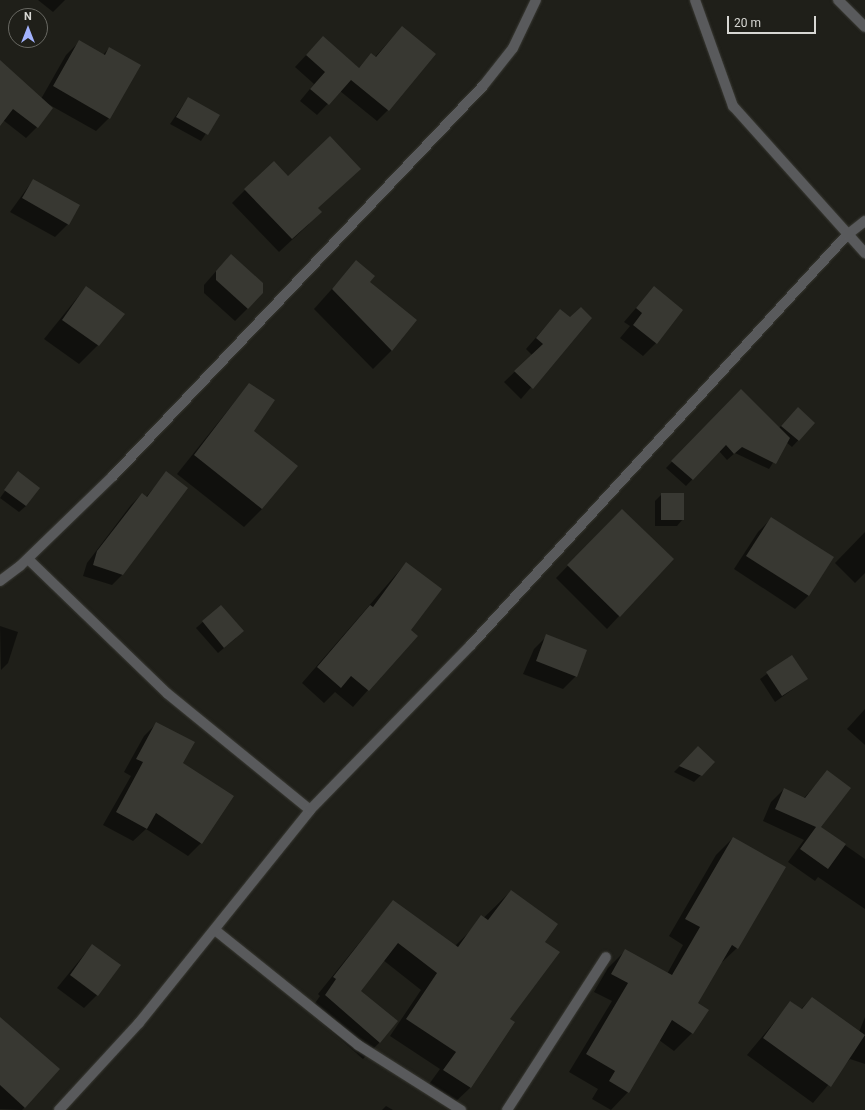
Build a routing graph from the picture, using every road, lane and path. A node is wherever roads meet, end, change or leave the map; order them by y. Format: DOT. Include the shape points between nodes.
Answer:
graph roads {
  1 [pos="536,0"];
  2 [pos="695,0"];
  3 [pos="838,0"];
  4 [pos="865,27"];
  5 [pos="865,221"];
  6 [pos="847,235"];
  7 [pos="865,252"];
  8 [pos="28,559"];
  9 [pos="0,581"];
  10 [pos="310,810"];
  11 [pos="215,930"];
  12 [pos="606,957"];
  13 [pos="59,1110"];
  14 [pos="461,1110"];
  15 [pos="507,1110"];
  1 -- 8 [label="street" via="513,48 484,86 279,304"];
  2 -- 6 [label="street" via="733,106"];
  3 -- 4 [label="street"];
  5 -- 6 [label="street"];
  6 -- 7 [label="street"];
  6 -- 10 [label="street" via="470,645"];
  8 -- 9 [label="street"];
  8 -- 10 [label="street" via="168,694"];
  10 -- 11 [label="street"];
  11 -- 13 [label="street" via="139,1023"];
  11 -- 14 [label="street" via="358,1045"];
  12 -- 15 [label="street"];
}
